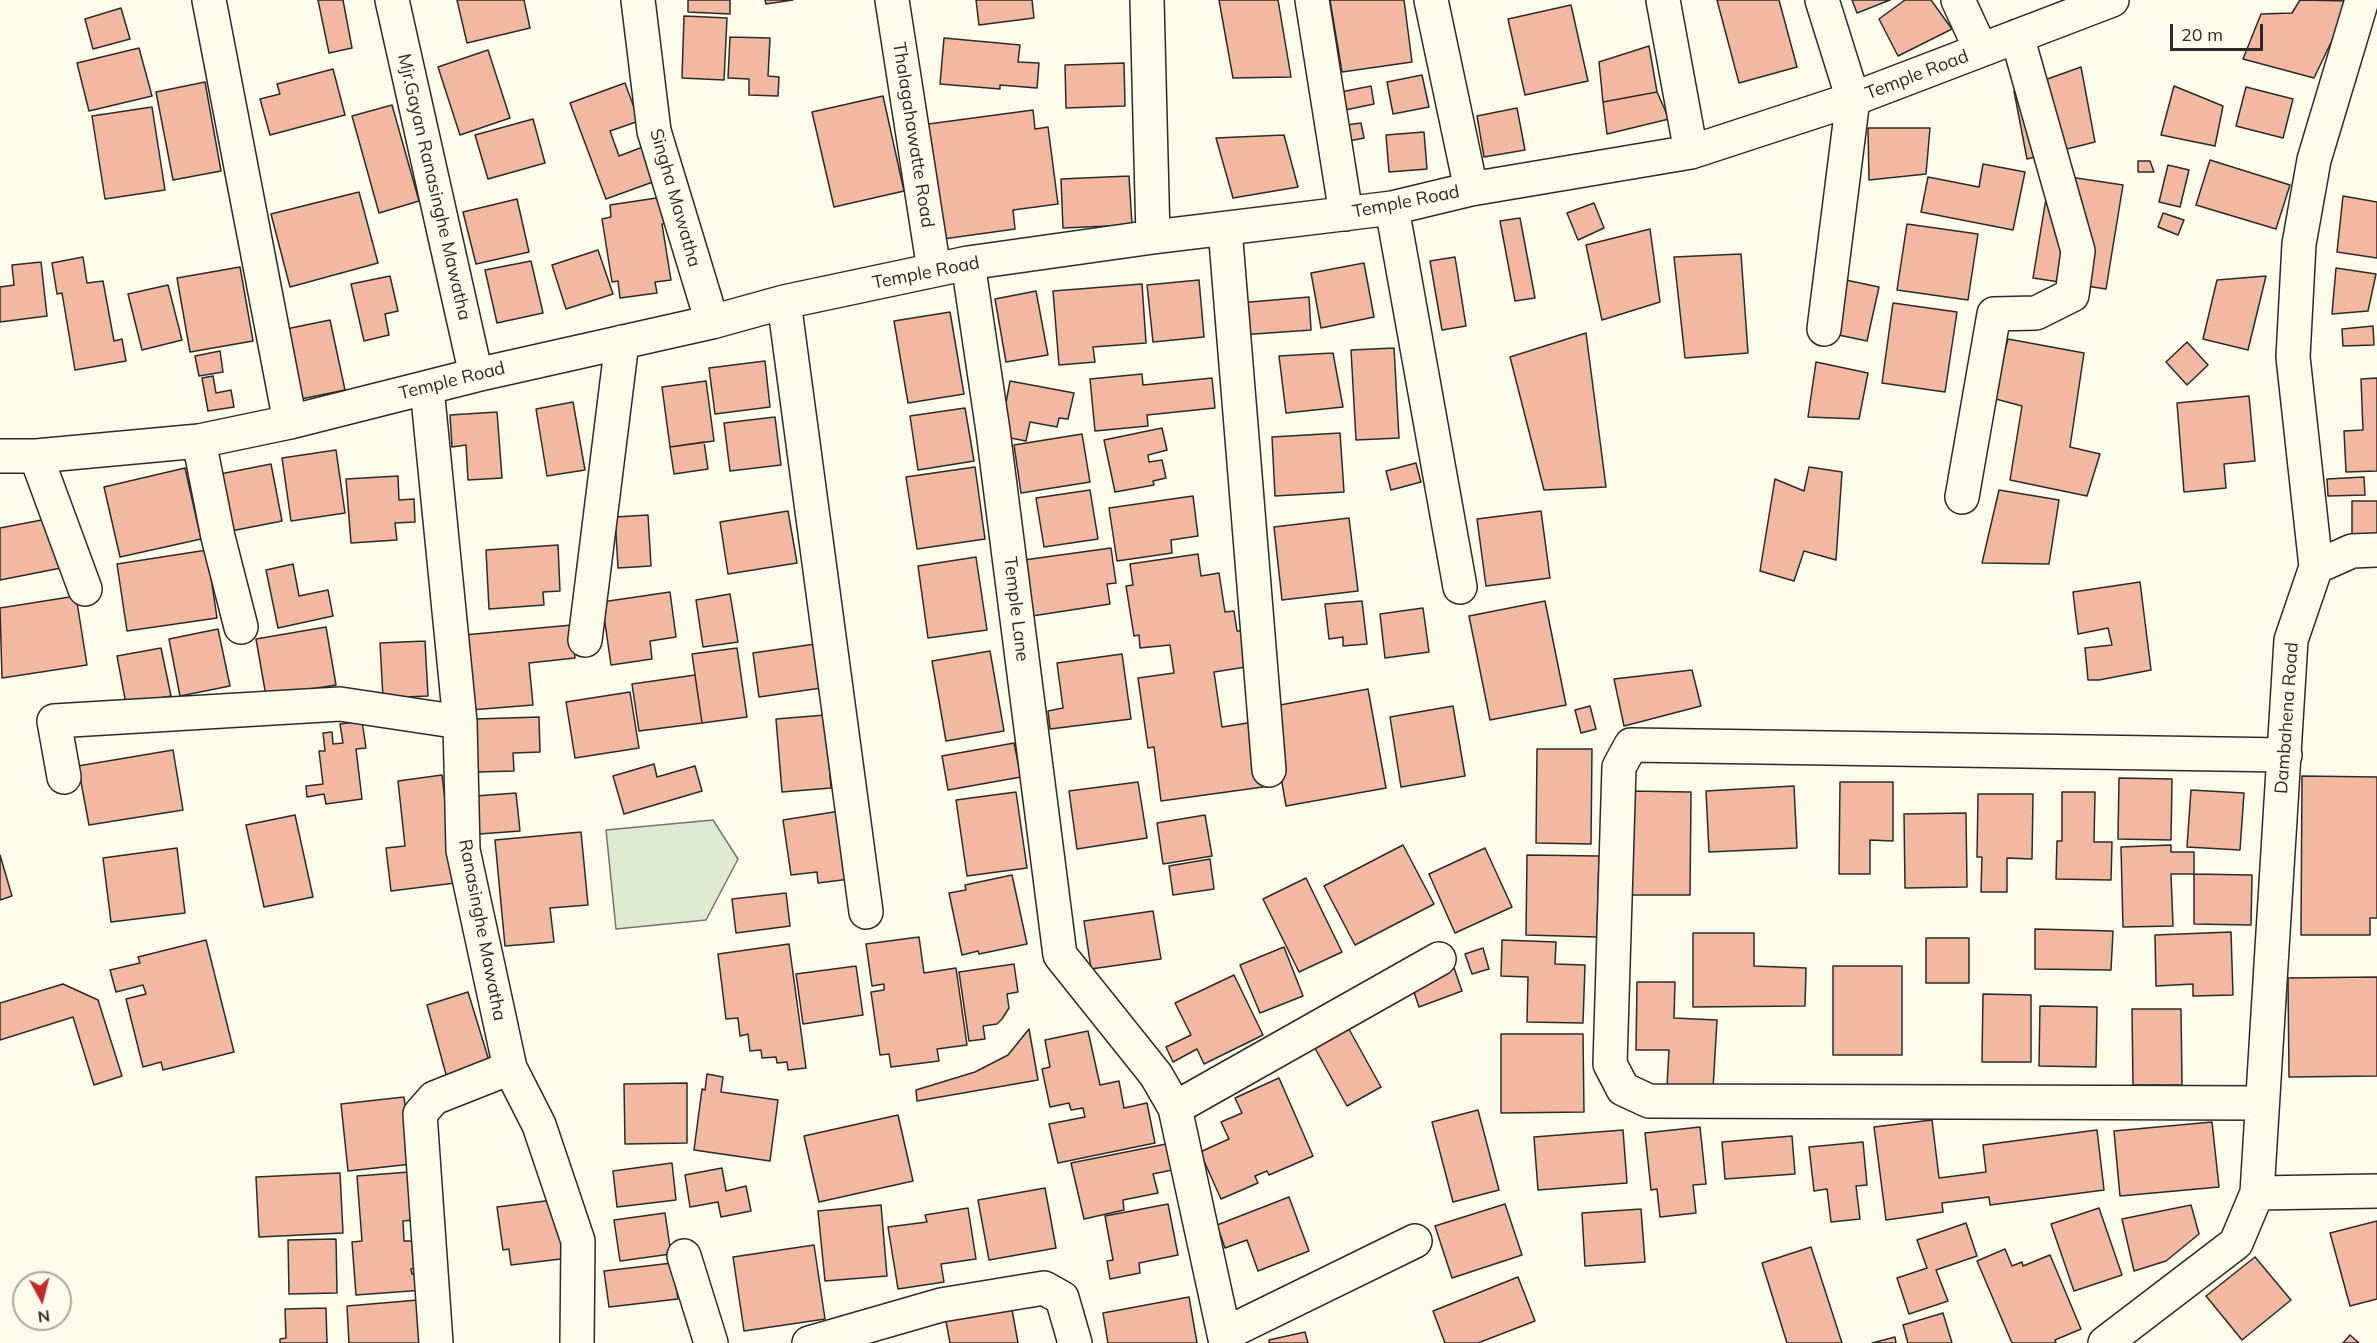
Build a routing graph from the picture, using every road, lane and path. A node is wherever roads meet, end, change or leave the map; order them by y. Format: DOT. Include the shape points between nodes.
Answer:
graph roads {
  1 [pos="209,0"];
  2 [pos="392,0"];
  3 [pos="638,0"];
  4 [pos="892,0"];
  5 [pos="1147,0"];
  6 [pos="1312,0"];
  7 [pos="1431,0"];
  8 [pos="1663,0"];
  9 [pos="1822,0"];
  10 [pos="1959,0"];
  11 [pos="2112,0"];
  12 [pos="2362,0"];
  13 [pos="2018,36"];
  14 [pos="1981,50"];
  15 [pos="1853,99"];
  16 [pos="1691,152"];
  17 [pos="1471,189"];
  18 [pos="1392,208"];
  19 [pos="1346,214"];
  20 [pos="1226,229"];
  21 [pos="1153,237"];
  22 [pos="968,263"];
  23 [pos="934,270"];
  24 [pos="784,302"];
  25 [pos="712,322"];
  26 [pos="1824,329"];
  27 [pos="622,342"];
  28 [pos="476,375"];
  29 [pos="427,388"];
  30 [pos="290,422"];
  31 [pos="199,441"];
  32 [pos="0,456"];
  33 [pos="36,456"];
  34 [pos="1962,498"];
  35 [pos="2377,550"];
  36 [pos="2316,567"];
  37 [pos="1460,587"];
  38 [pos="86,589"];
  39 [pos="241,627"];
  40 [pos="585,640"];
  41 [pos="460,722"];
  42 [pos="2284,755"];
  43 [pos="1269,770"];
  44 [pos="64,777"];
  45 [pos="866,912"];
  46 [pos="1439,959"];
  47 [pos="510,1068"];
  48 [pos="2261,1103"];
  49 [pos="1175,1108"];
  50 [pos="2377,1191"];
  51 [pos="2257,1193"];
  52 [pos="1415,1241"];
  53 [pos="684,1256"];
  54 [pos="1226,1339"];
  55 [pos="436,1343"];
  56 [pos="577,1343"];
  57 [pos="711,1343"];
  58 [pos="810,1343"];
  59 [pos="1075,1343"];
  60 [pos="2105,1343"];
  1 -- 30 [label="street"];
  2 -- 28 [label="street, Mjr.Gayan Ranasinghe Mawatha"];
  3 -- 25 [label="street, Singha Mawatha" via="654,131"];
  4 -- 23 [label="street, Thalagahawatte Road"];
  5 -- 21 [label="street"];
  6 -- 19 [label="street"];
  7 -- 17 [label="street"];
  8 -- 16 [label="street"];
  9 -- 15 [label="street"];
  10 -- 14 [label="street, Temple Road"];
  11 -- 13 [label="street, Temple Road"];
  12 -- 36 [label="street, Dambahena Road" via="2314,160 2299,244 2294,357"];
  13 -- 14 [label="street, Temple Road"];
  13 -- 34 [label="street" via="2078,250 2072,295 2036,313 1994,314"];
  14 -- 15 [label="street, Temple Road"];
  15 -- 16 [label="street, Temple Road"];
  15 -- 26 [label="street, Temple Road"];
  16 -- 17 [label="street, Temple Road"];
  17 -- 18 [label="street, Temple Road"];
  18 -- 19 [label="street, Temple Road"];
  18 -- 37 [label="street"];
  19 -- 20 [label="street, Temple Road"];
  20 -- 21 [label="street, Temple Road"];
  20 -- 43 [label="street"];
  21 -- 22 [label="street, Temple Road"];
  22 -- 23 [label="street, Temple Road"];
  22 -- 49 [label="street, Temple Lane" via="1060,955 1156,1075"];
  23 -- 24 [label="street, Temple Road"];
  24 -- 25 [label="street, Temple Road"];
  24 -- 45 [label="street"];
  25 -- 27 [label="street, Temple Road"];
  27 -- 28 [label="street, Temple Road"];
  27 -- 40 [label="street"];
  28 -- 29 [label="street, Temple Road"];
  29 -- 30 [label="street, Temple Road"];
  29 -- 41 [label="street, Ranasinghe Mawatha"];
  30 -- 31 [label="street, Temple Road"];
  31 -- 33 [label="street, Temple Road"];
  31 -- 39 [label="street"];
  32 -- 33 [label="street, Temple Road"];
  33 -- 38 [label="street"];
  35 -- 36 [label="street" via="2352,551"];
  36 -- 42 [label="street, Dambahena Road" via="2291,640"];
  41 -- 44 [label="street" via="340,704 54,721"];
  41 -- 47 [label="street, Ranasinghe Mawatha" via="463,850"];
  42 -- 48 [label="street, Dambahena Road"];
  42 -- 48 [label="street" via="1631,745 1619,767 1610,1064 1623,1089 1649,1101"];
  46 -- 49 [label="street"];
  47 -- 55 [label="street" via="434,1098 420,1114"];
  47 -- 56 [label="street, Ranasinghe Mawatha" via="539,1125 578,1241"];
  48 -- 51 [label="street, Dambahena Road"];
  49 -- 54 [label="street"];
  50 -- 51 [label="street"];
  51 -- 60 [label="street, Dambahena Road" via="2236,1244"];
  52 -- 54 [label="street"];
  53 -- 57 [label="street"];
  58 -- 59 [label="street" via="941,1305 1044,1288 1062,1298"];
}
